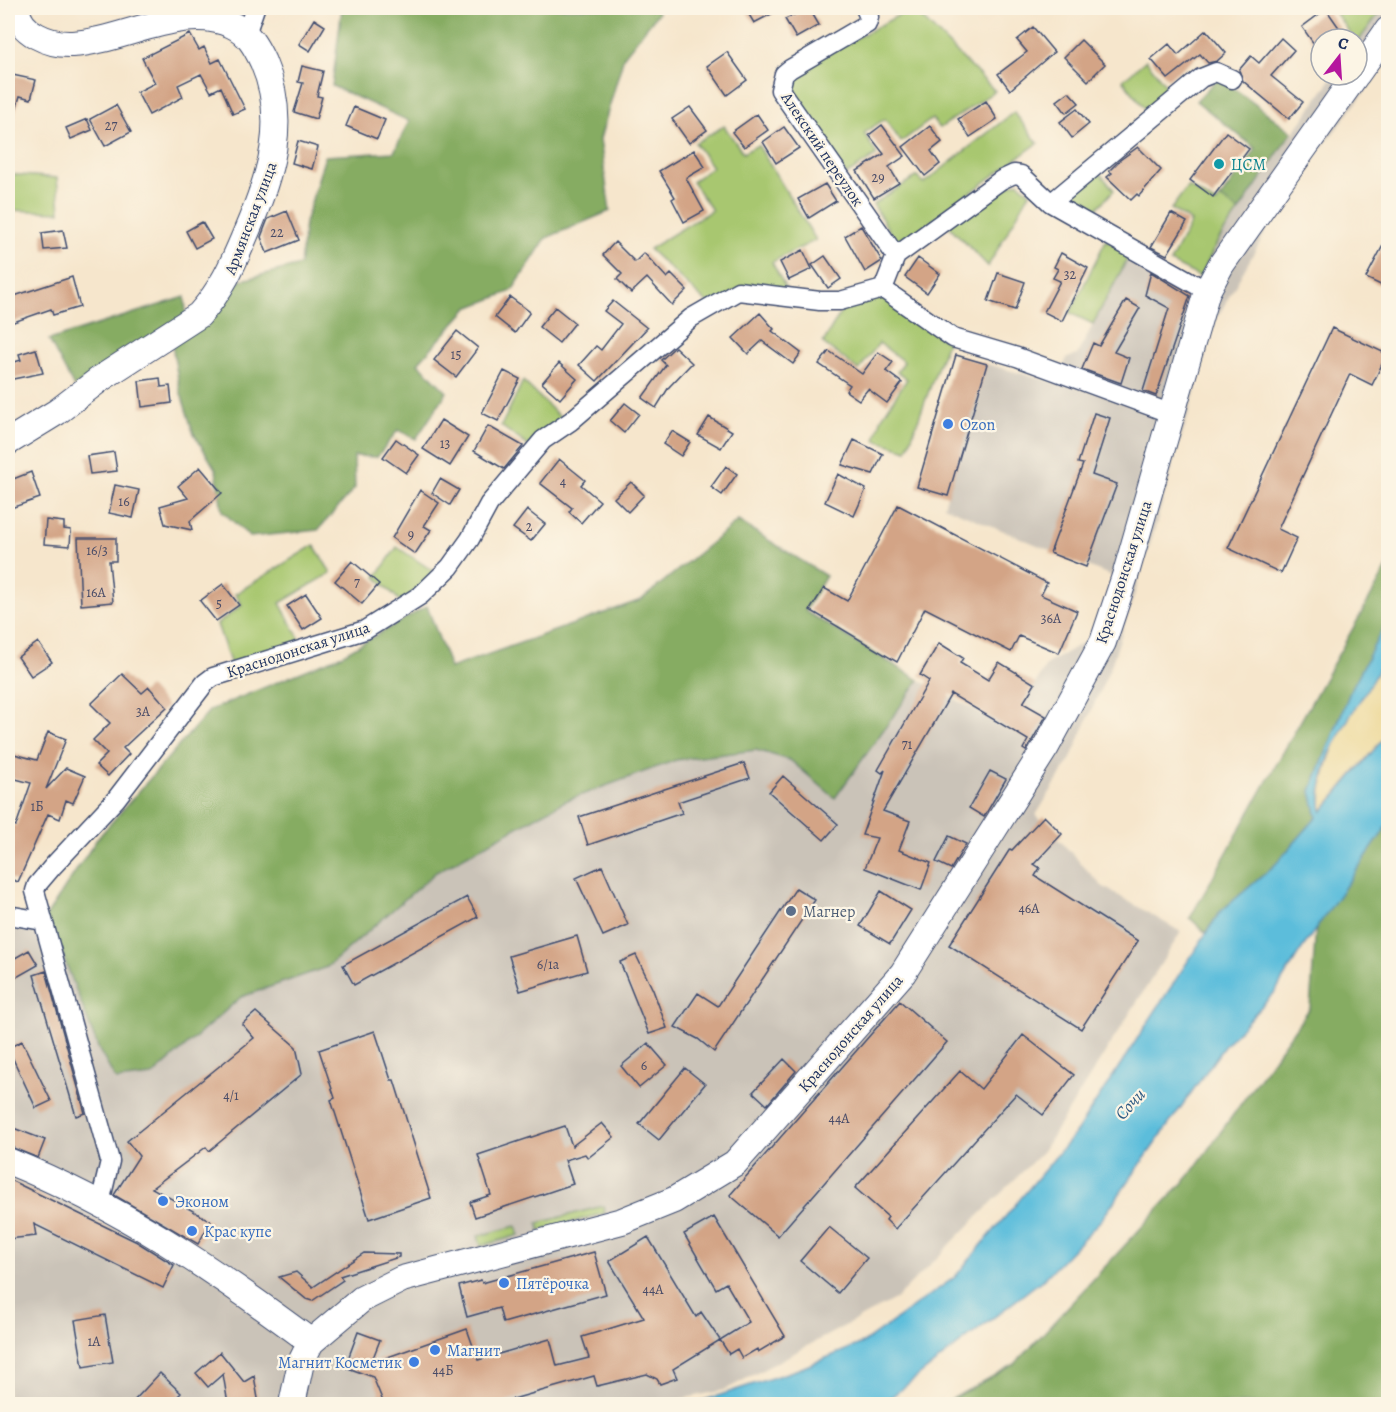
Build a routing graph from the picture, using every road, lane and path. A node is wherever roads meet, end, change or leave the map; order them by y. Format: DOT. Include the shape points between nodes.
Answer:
graph roads {
  1 [pos="17,8"];
  2 [pos="255,8"];
  3 [pos="865,8"];
  4 [pos="1389,30"];
  5 [pos="246,34"];
  6 [pos="1369,58"];
  7 [pos="1233,79"];
  8 [pos="1348,87"];
  9 [pos="1051,203"];
  10 [pos="896,256"];
  11 [pos="883,289"];
  12 [pos="1207,291"];
  13 [pos="1172,414"];
  14 [pos="8,442"];
  15 [pos="8,915"];
  16 [pos="43,921"];
  17 [pos="8,1161"];
  18 [pos="100,1203"];
  19 [pos="311,1342"];
  20 [pos="292,1404"];
  1 -- 5 [label="street" via="24,26 56,44 85,43 172,22 208,18 233,25"];
  2 -- 5 [label="street"];
  3 -- 10 [label="street, Алекский переулок" via="867,24 789,69 780,90"];
  4 -- 6 [label="street, Краснодонская улица"];
  5 -- 14 [label="street, Армянская улица" via="257,47 266,69 277,129 264,189 222,288 199,315"];
  7 -- 9 [label="street" via="1216,72 1201,78"];
  8 -- 12 [label="street, Краснодонская улица" via="1221,265"];
  9 -- 10 [label="street" via="1021,175 1014,174"];
  9 -- 12 [label="street"];
  10 -- 11 [label="street"];
  11 -- 13 [label="street" via="953,338 1017,357"];
  11 -- 16 [label="street, Краснодонская улица" via="840,301 738,291 710,307 571,422 543,440 489,504 471,539 450,567 421,595 365,630 213,676 116,800 37,885 35,897"];
  12 -- 13 [label="street, Краснодонская улица"];
  13 -- 19 [label="street, Краснодонская улица" via="1102,642 1046,747 903,973 735,1163 674,1200 622,1221 402,1279 362,1299"];
  15 -- 16 [label="street"];
  16 -- 18 [label="street, Краснодонская улица" via="110,1161"];
  17 -- 18 [label="street"];
  18 -- 19 [label="street" via="223,1277"];
  19 -- 20 [label="street, Краснодонская улица" via="301,1362"];
}
